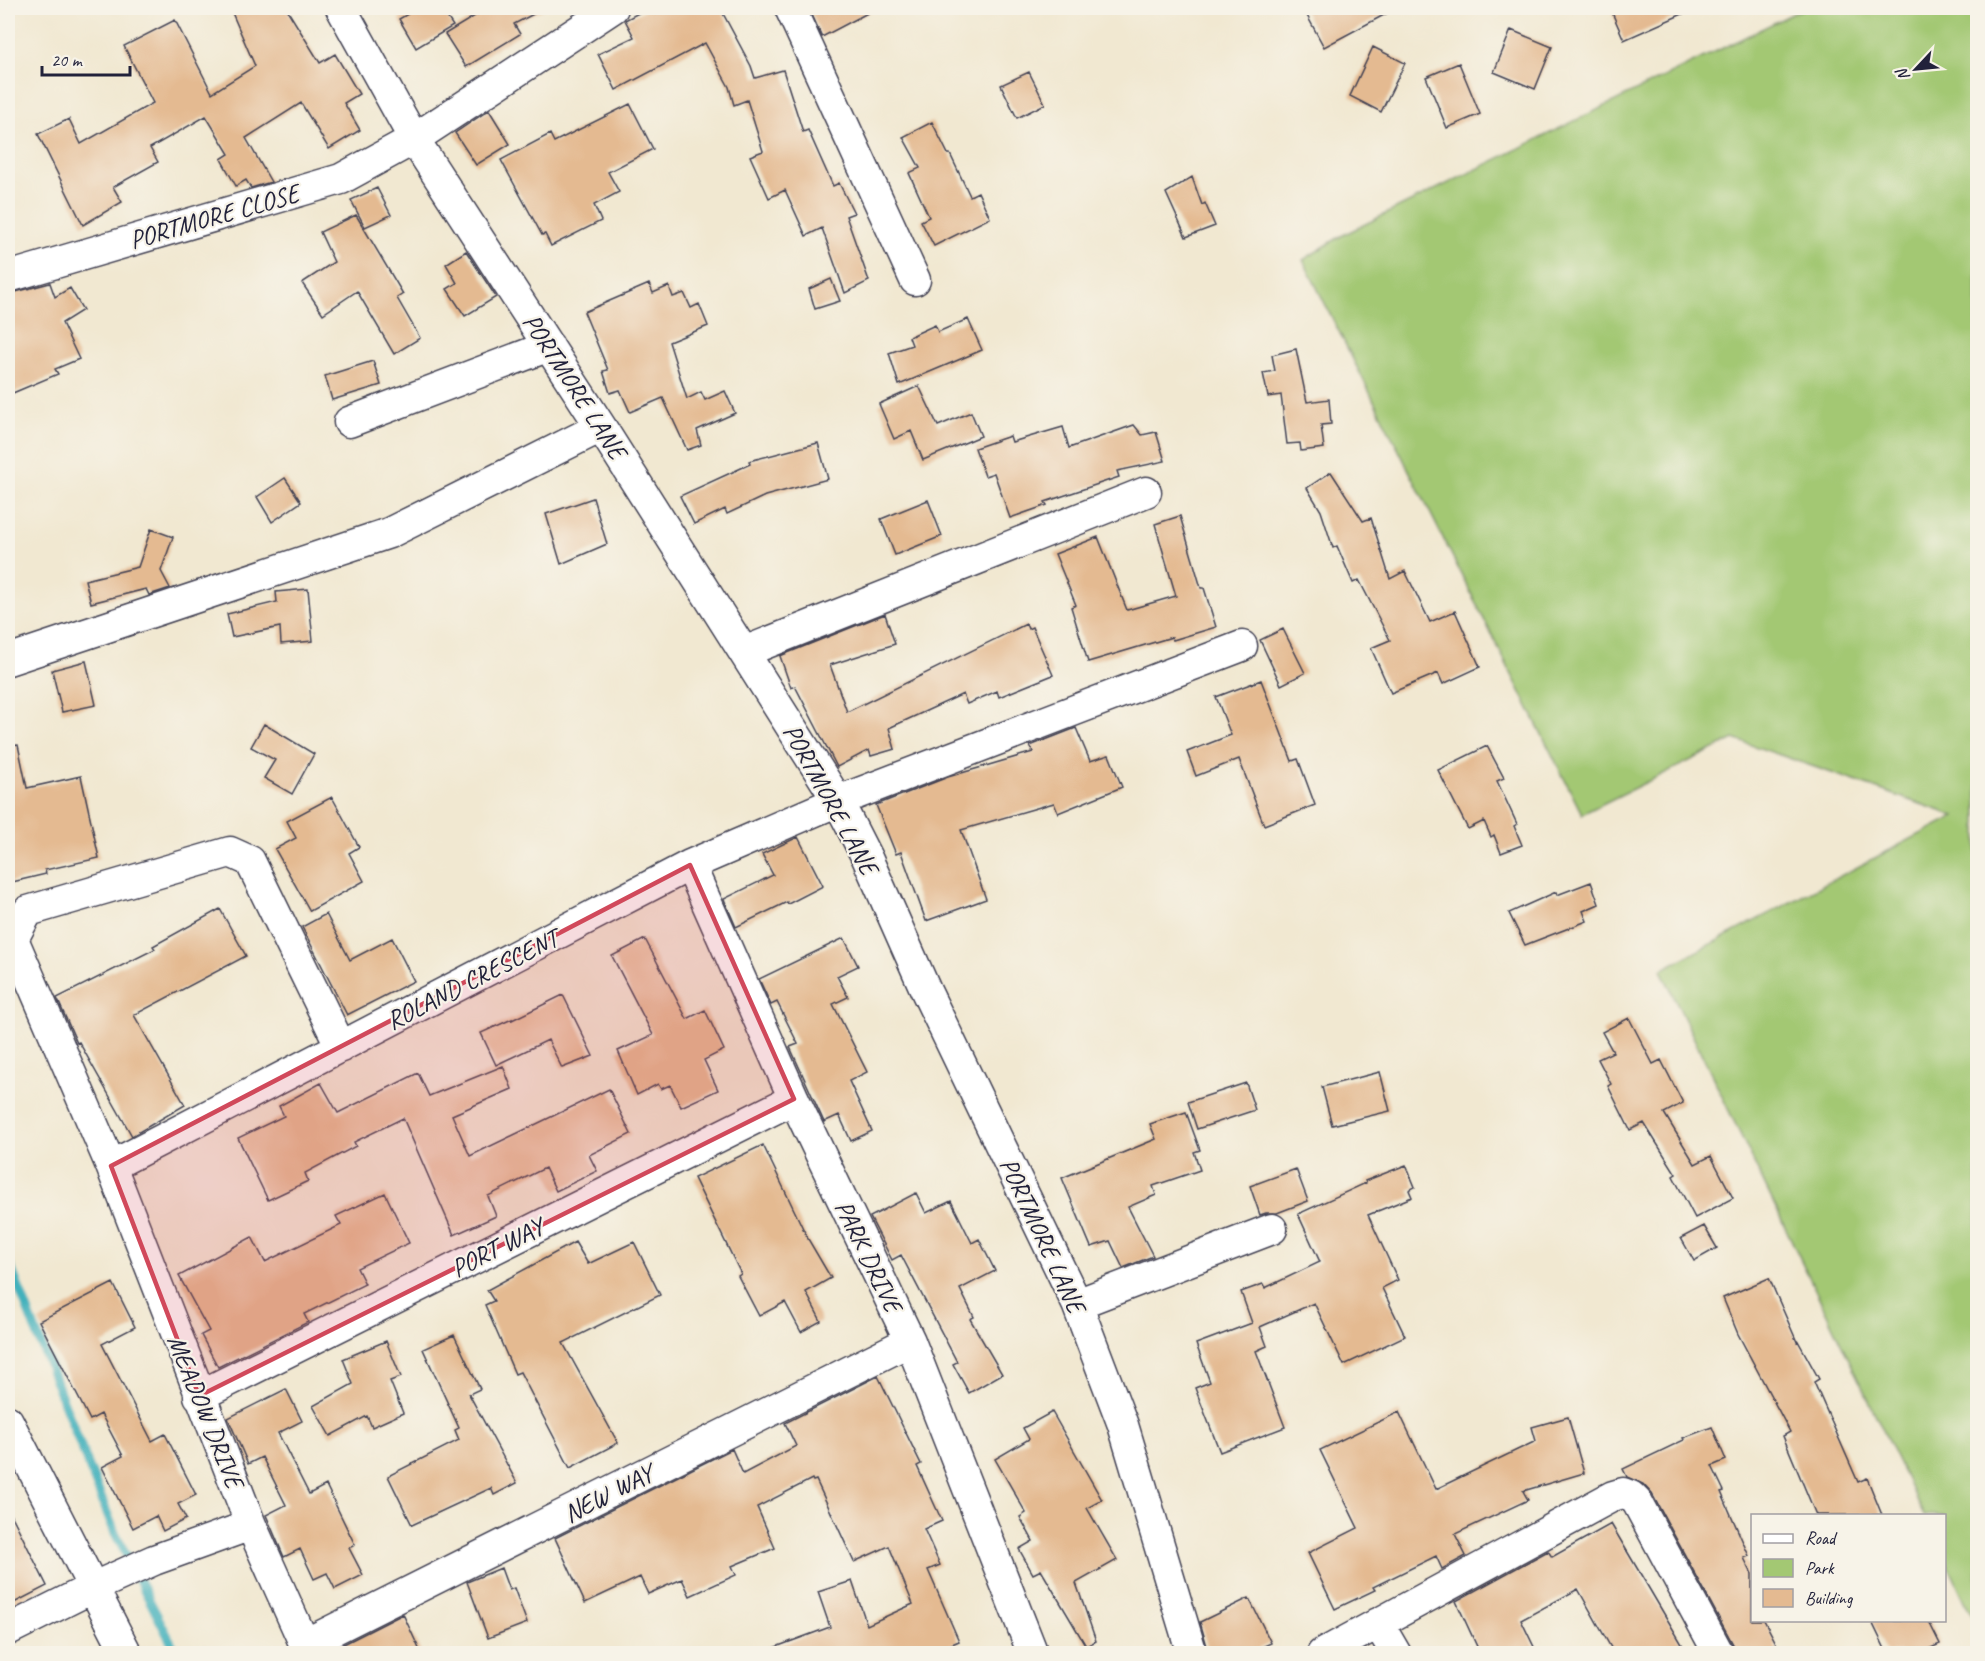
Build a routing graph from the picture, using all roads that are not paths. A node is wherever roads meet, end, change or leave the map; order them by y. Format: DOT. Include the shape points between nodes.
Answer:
graph roads {
  1 [pos="341,8"];
  2 [pos="613,8"];
  3 [pos="789,8"];
  4 [pos="414,139"];
  5 [pos="8,277"];
  6 [pos="915,280"];
  7 [pos="549,346"];
  8 [pos="349,422"];
  9 [pos="602,427"];
  10 [pos="1146,492"];
  11 [pos="1242,646"];
  12 [pos="744,652"];
  13 [pos="8,660"];
  14 [pos="838,801"];
  15 [pos="690,865"];
  16 [pos="341,1047"];
  17 [pos="794,1099"];
  18 [pos="111,1166"];
  19 [pos="1272,1229"];
  20 [pos="1077,1304"];
  21 [pos="910,1341"];
  22 [pos="200,1396"];
  23 [pos="8,1421"];
  24 [pos="251,1525"];
  25 [pos="94,1587"];
  26 [pos="1378,1623"];
  27 [pos="8,1630"];
  28 [pos="307,1649"];
  29 [pos="1710,1650"];
  30 [pos="1025,1651"];
  31 [pos="127,1653"];
  32 [pos="1192,1653"];
  33 [pos="1322,1653"];
  34 [pos="1396,1653"];
  1 -- 4 [label="street, PORTMORE LANE"];
  2 -- 4 [label="street, PORTMORE CLOSE"];
  3 -- 6 [label="street"];
  4 -- 5 [label="street, PORTMORE CLOSE" via="341,179"];
  4 -- 7 [label="street, PORTMORE LANE"];
  7 -- 8 [label="street"];
  7 -- 9 [label="street, PORTMORE LANE"];
  9 -- 12 [label="street, PORTMORE LANE"];
  9 -- 13 [label="street" via="389,533"];
  10 -- 12 [label="street"];
  11 -- 14 [label="street, ROLAND CRESCENT"];
  12 -- 14 [label="street, PORTMORE LANE"];
  14 -- 15 [label="street, ROLAND CRESCENT"];
  14 -- 20 [label="street, PORTMORE LANE"];
  15 -- 16 [label="street, ROLAND CRESCENT"];
  15 -- 17 [label="street, PARK DRIVE"];
  16 -- 18 [label="street, ROLAND CRESCENT"];
  16 -- 18 [label="street, MEADOW DRIVE" via="250,861 230,852 28,911 13,939"];
  17 -- 21 [label="street, PARK DRIVE"];
  17 -- 22 [label="street, PORT WAY"];
  18 -- 22 [label="street, MEADOW DRIVE"];
  19 -- 20 [label="street"];
  20 -- 32 [label="street, PORTMORE LANE" via="1123,1425"];
  21 -- 28 [label="street, NEW WAY"];
  21 -- 30 [label="street, PARK DRIVE"];
  22 -- 24 [label="street, MEADOW DRIVE"];
  23 -- 25 [label="street"];
  24 -- 25 [label="street" via="154,1560"];
  24 -- 28 [label="street, MEADOW DRIVE"];
  25 -- 27 [label="street"];
  25 -- 31 [label="street"];
  26 -- 29 [label="street" via="1623,1493 1637,1502"];
  26 -- 33 [label="street"];
  26 -- 34 [label="street"];
}
